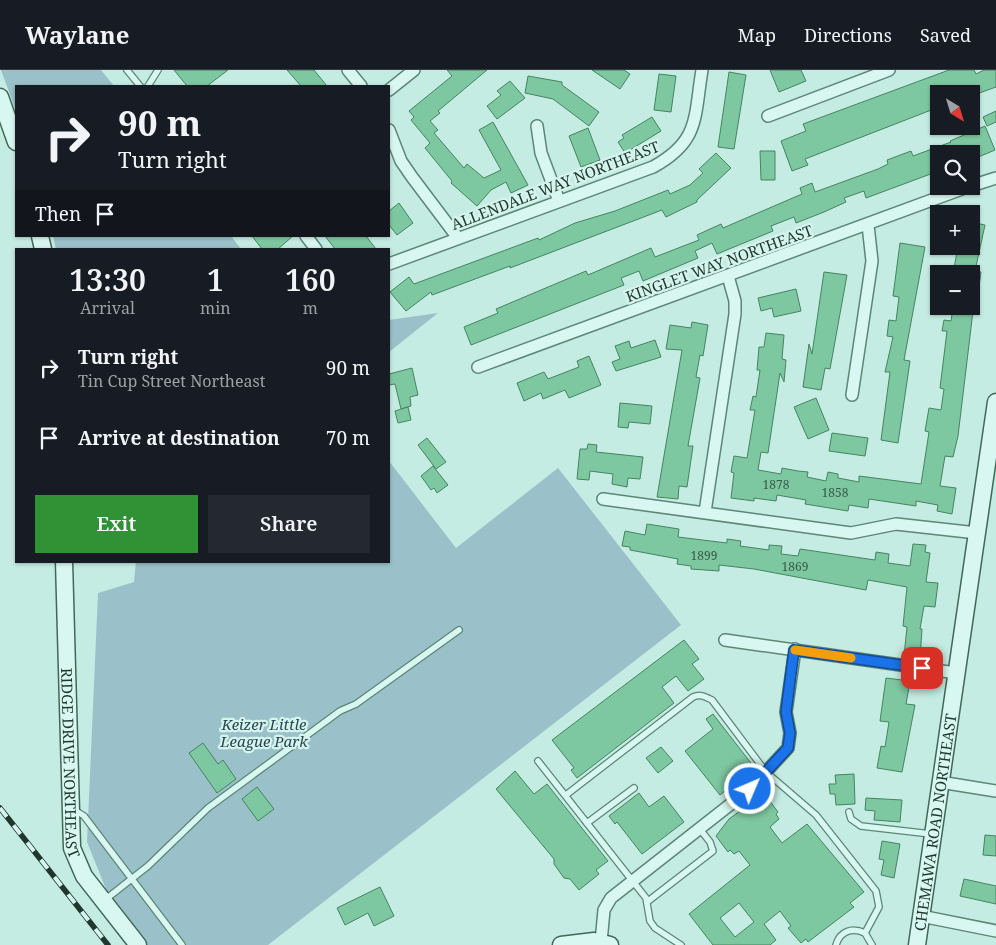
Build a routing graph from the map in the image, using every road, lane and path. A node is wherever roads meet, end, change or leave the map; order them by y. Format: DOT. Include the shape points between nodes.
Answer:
graph roads {
  1 [pos="127,70"];
  2 [pos="158,70"];
  3 [pos="348,70"];
  4 [pos="414,70"];
  5 [pos="702,70"];
  6 [pos="889,70"];
  7 [pos="871,73"];
  8 [pos="139,85"];
  9 [pos="149,85"];
  10 [pos="360,85"];
  11 [pos="390,89"];
  12 [pos="0,96"];
  13 [pos="768,116"];
  14 [pos="537,126"];
  15 [pos="390,133"];
  16 [pos="15,139"];
  17 [pos="996,178"];
  18 [pos="980,183"];
  19 [pos="947,195"];
  20 [pos="559,201"];
  21 [pos="868,225"];
  22 [pos="307,237"];
  23 [pos="458,238"];
  24 [pos="315,248"];
  25 [pos="390,264"];
  26 [pos="728,276"];
  27 [pos="478,367"];
  28 [pos="852,395"];
  29 [pos="996,402"];
  30 [pos="992,462"];
  31 [pos="603,500"];
  32 [pos="705,512"];
  33 [pos="977,533"];
  34 [pos="64,563"];
  35 [pos="459,630"];
  36 [pos="725,640"];
  37 [pos="794,650"];
  38 [pos="956,673"];
  39 [pos="538,761"];
  40 [pos="766,772"];
  41 [pos="940,782"];
  42 [pos="634,788"];
  43 [pos="996,791"];
  44 [pos="566,795"];
  45 [pos="69,807"];
  46 [pos="849,812"];
  47 [pos="587,823"];
  48 [pos="699,828"];
  49 [pos="933,835"];
  50 [pos="133,878"];
  51 [pos="632,880"];
  52 [pos="103,901"];
  53 [pos="647,902"];
  54 [pos="921,916"];
  55 [pos="996,930"];
  56 [pos="865,933"];
  57 [pos="605,944"];
  58 [pos="138,945"];
  59 [pos="182,945"];
  60 [pos="562,945"];
  61 [pos="682,945"];
  62 [pos="836,945"];
  63 [pos="872,945"];
  64 [pos="917,945"];
  1 -- 8 [label="lane"];
  2 -- 9 [label="lane"];
  3 -- 10 [label="street"];
  4 -- 11 [label="street"];
  5 -- 20 [label="street, ALLENDALE WAY NORTHEAST" via="694,121 681,148 653,167"];
  6 -- 7 [label="street"];
  7 -- 13 [label="street"];
  12 -- 16 [label="main road"];
  14 -- 20 [label="street" via="541,153"];
  15 -- 23 [label="street" via="401,161"];
  17 -- 18 [label="street, KINGLET WAY NORTHEAST"];
  19 -- 21 [label="street, KINGLET WAY NORTHEAST"];
  20 -- 23 [label="street, ALLENDALE WAY NORTHEAST"];
  21 -- 26 [label="street, KINGLET WAY NORTHEAST"];
  21 -- 28 [label="street" via="872,261"];
  22 -- 24 [label="street"];
  23 -- 25 [label="street, ALLENDALE WAY NORTHEAST"];
  26 -- 27 [label="street, KINGLET WAY NORTHEAST"];
  26 -- 32 [label="street" via="735,314"];
  29 -- 30 [label="main road, CHEMAWA ROAD NORTHEAST"];
  30 -- 33 [label="main road, CHEMAWA ROAD NORTHEAST"];
  31 -- 32 [label="street"];
  32 -- 33 [label="street" via="851,533 896,524"];
  33 -- 38 [label="main road, CHEMAWA ROAD NORTHEAST"];
  34 -- 45 [label="main road, RIDGE DRIVE NORTHEAST"];
  35 -- 50 [label="lane" via="356,704 340,711 208,808"];
  36 -- 37 [label="street"];
  37 -- 38 [label="street"];
  37 -- 40 [label="street" via="786,712 790,740 788,748"];
  38 -- 41 [label="main road, CHEMAWA ROAD NORTHEAST"];
  39 -- 44 [label="lane"];
  40 -- 44 [label="lane" via="712,700 699,694"];
  40 -- 48 [label="street" via="750,789"];
  40 -- 56 [label="lane" via="816,815 876,891 879,907"];
  41 -- 43 [label="street"];
  41 -- 49 [label="main road, CHEMAWA ROAD NORTHEAST"];
  42 -- 47 [label="lane"];
  44 -- 47 [label="lane"];
  45 -- 50 [label="lane" via="84,816"];
  45 -- 52 [label="main road, RIDGE DRIVE NORTHEAST" via="70,835 76,860"];
  46 -- 49 [label="lane" via="861,826"];
  47 -- 51 [label="lane"];
  48 -- 51 [label="street"];
  48 -- 53 [label="lane" via="713,851"];
  49 -- 54 [label="main road, CHEMAWA ROAD NORTHEAST"];
  50 -- 52 [label="lane"];
  50 -- 59 [label="lane"];
  51 -- 53 [label="lane"];
  51 -- 57 [label="street" via="611,898 604,910"];
  52 -- 58 [label="main road, RIDGE DRIVE NORTHEAST"];
  53 -- 61 [label="lane" via="650,921 655,928"];
  54 -- 55 [label="street"];
  54 -- 64 [label="main road, CHEMAWA ROAD NORTHEAST"];
  56 -- 62 [label="lane" via="847,931"];
  56 -- 63 [label="lane"];
  57 -- 60 [label="main road"];
}
